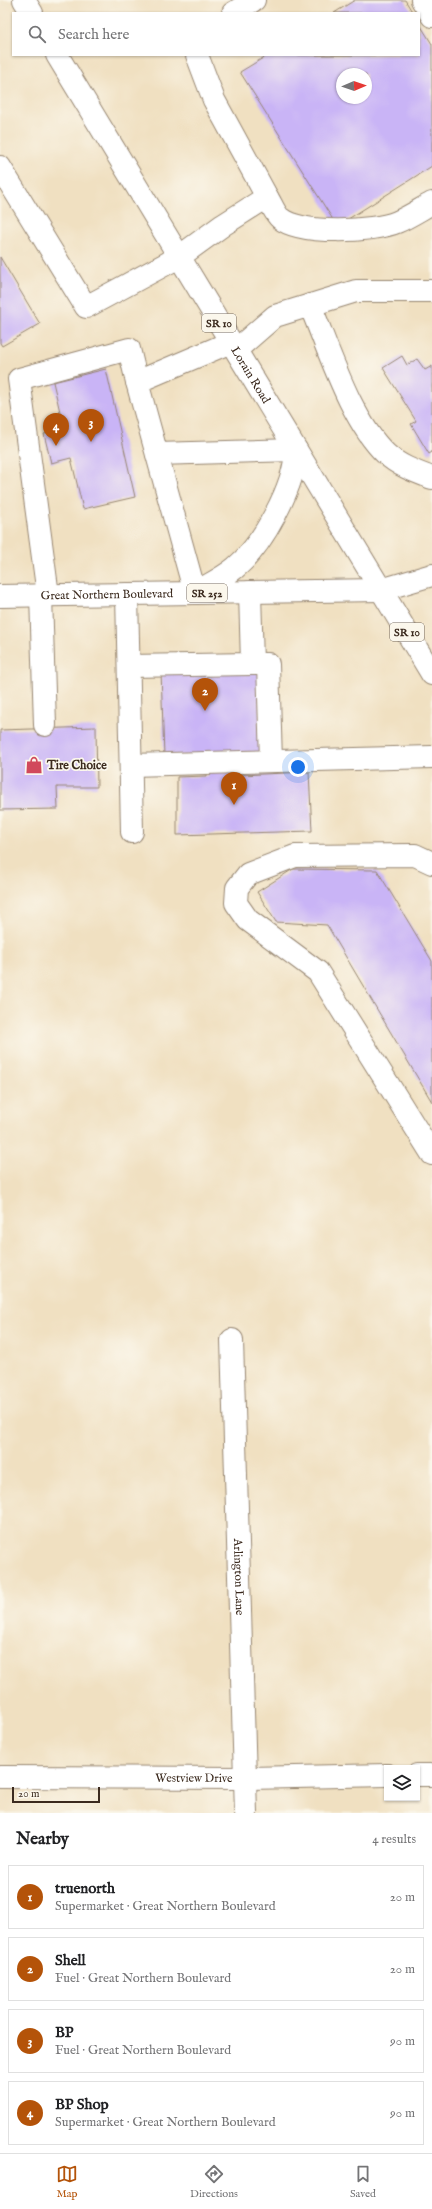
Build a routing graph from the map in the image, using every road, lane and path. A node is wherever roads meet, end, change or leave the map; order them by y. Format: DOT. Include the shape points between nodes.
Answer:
graph roads {
  1 [pos="24,0"];
  2 [pos="254,0"];
  3 [pos="422,0"];
  4 [pos="31,12"];
  5 [pos="235,12"];
  6 [pos="432,16"];
  7 [pos="58,56"];
  8 [pos="197,56"];
  9 [pos="0,167"];
  10 [pos="267,197"];
  11 [pos="432,203"];
  12 [pos="179,257"];
  13 [pos="432,291"];
  14 [pos="310,305"];
  15 [pos="234,346"];
  16 [pos="137,382"];
  17 [pos="296,450"];
  18 [pos="157,454"];
  19 [pos="432,478"];
  20 [pos="432,575"];
  21 [pos="381,590"];
  22 [pos="250,592"];
  23 [pos="195,593"];
  24 [pos="127,594"];
  25 [pos="44,595"];
  26 [pos="0,596"];
  27 [pos="252,664"];
  28 [pos="129,666"];
  29 [pos="432,674"];
  30 [pos="45,725"];
  31 [pos="432,757"];
  32 [pos="271,761"];
  33 [pos="131,765"];
  34 [pos="132,832"];
  35 [pos="432,863"];
  36 [pos="432,1154"];
  37 [pos="232,1340"];
  38 [pos="420,1775"];
  39 [pos="432,1775"];
  40 [pos="384,1776"];
  41 [pos="0,1777"];
  42 [pos="245,1778"];
  43 [pos="246,1813"];
  1 -- 4 [label="main road"];
  2 -- 5 [label="main road"];
  3 -- 6 [label="main road"];
  7 -- 12 [label="main road, Lorain Road / SR 10"];
  8 -- 10 [label="main road" via="214,100"];
  9 -- 12 [label="main road" via="86,307"];
  10 -- 11 [label="main road" via="280,218 297,227 328,231 354,230 396,223"];
  10 -- 12 [label="main road" via="223,224"];
  12 -- 15 [label="main road, Lorain Road / SR 10"];
  13 -- 14 [label="main road" via="356,291"];
  14 -- 15 [label="main road" via="275,316"];
  14 -- 19 [label="main road" via="359,421 386,454 408,469"];
  15 -- 16 [label="main road"];
  15 -- 17 [label="main road, Lorain Road / SR 10"];
  16 -- 18 [label="main road"];
  16 -- 25 [label="main road" via="129,349 19,379"];
  17 -- 18 [label="main road"];
  17 -- 21 [label="main road, Lorain Road / SR 10"];
  17 -- 23 [label="main road" via="296,465 282,504 255,546 235,568"];
  18 -- 23 [label="main road"];
  20 -- 21 [label="main road, Great Northern Boulevard"];
  21 -- 22 [label="main road, Great Northern Boulevard / SR 252"];
  21 -- 29 [label="main road, Lorain Road / SR 10"];
  22 -- 23 [label="main road, Great Northern Boulevard / SR 252"];
  22 -- 27 [label="main road"];
  23 -- 24 [label="main road, Great Northern Boulevard / SR 252"];
  24 -- 25 [label="main road, Great Northern Boulevard / SR 252"];
  24 -- 28 [label="main road"];
  25 -- 26 [label="main road, Great Northern Boulevard / SR 252"];
  25 -- 30 [label="main road"];
  27 -- 28 [label="main road"];
  27 -- 32 [label="main road" via="268,664"];
  28 -- 33 [label="main road"];
  31 -- 32 [label="main road"];
  32 -- 33 [label="main road"];
  33 -- 34 [label="main road"];
  35 -- 36 [label="main road" via="415,855 295,856 248,874 237,888 236,903 248,920 318,972"];
  37 -- 42 [label="main road, Arlington Lane"];
  38 -- 39 [label="main road"];
  40 -- 42 [label="main road, Westview Drive"];
  41 -- 42 [label="main road, Westview Drive"];
  42 -- 43 [label="main road, Arlington Lane"];
}
